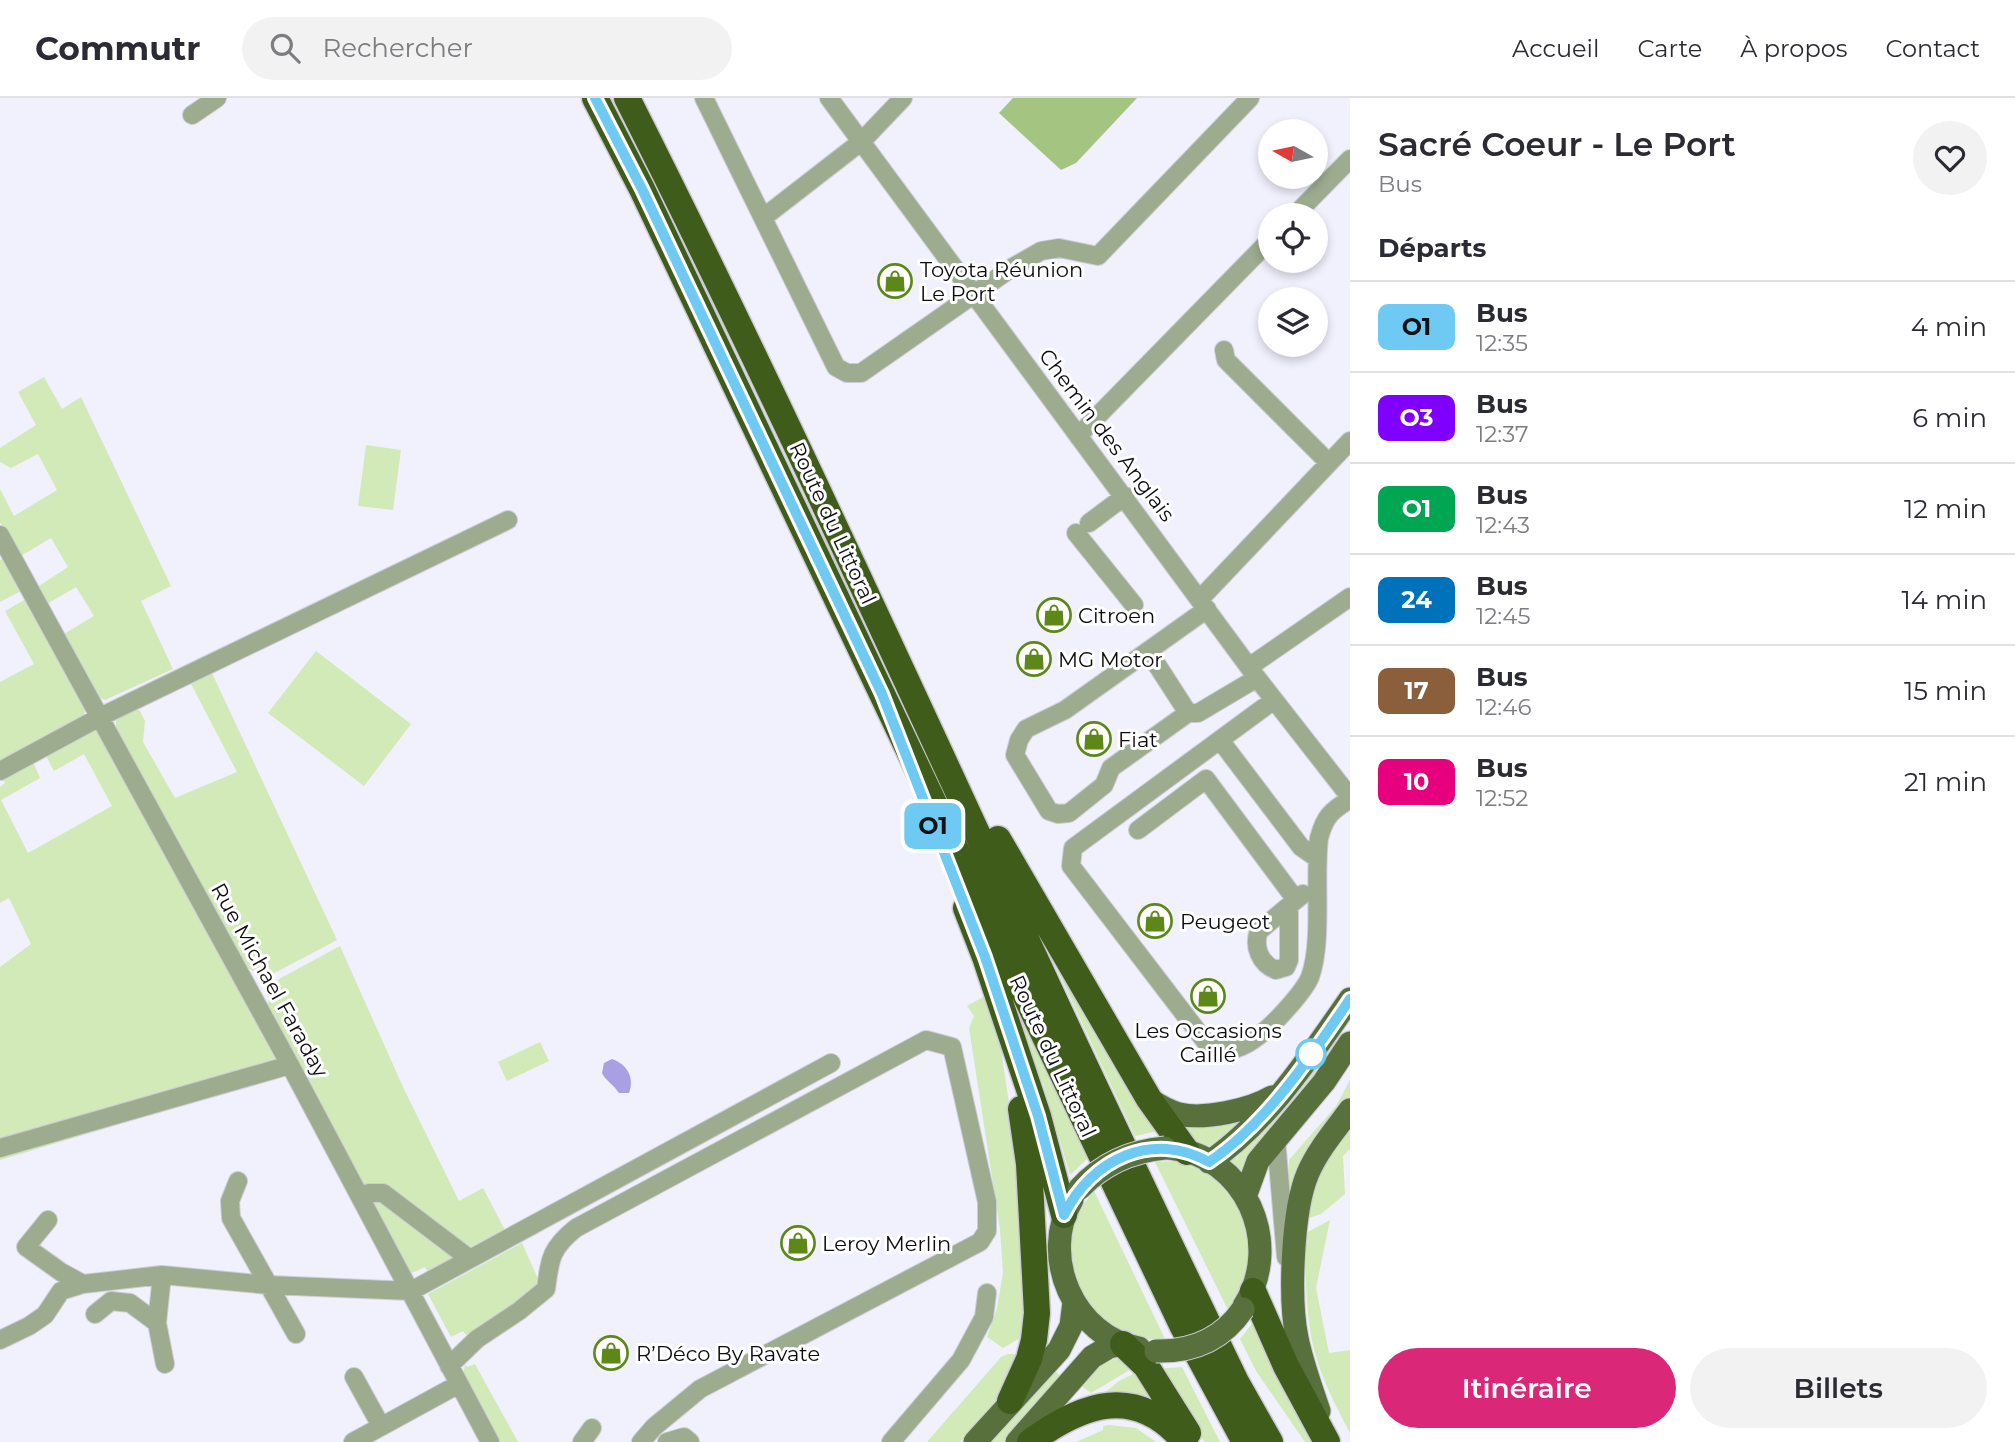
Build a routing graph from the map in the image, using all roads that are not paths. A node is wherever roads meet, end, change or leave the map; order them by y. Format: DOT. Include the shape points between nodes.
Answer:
graph roads {
  1 [pos="217,98"];
  2 [pos="595,98"];
  3 [pos="627,98"];
  4 [pos="704,98"];
  5 [pos="829,98"];
  6 [pos="903,98"];
  7 [pos="1250,98"];
  8 [pos="192,115"];
  9 [pos="862,141"];
  10 [pos="1350,159"];
  11 [pos="1307,203"];
  12 [pos="764,217"];
  13 [pos="1258,252"];
  14 [pos="975,295"];
  15 [pos="1224,350"];
  16 [pos="1078,436"];
  17 [pos="1350,441"];
  18 [pos="1329,463"];
  19 [pos="1125,496"];
  20 [pos="508,520"];
  21 [pos="1,541"];
  22 [pos="1350,597"];
  23 [pos="1203,604"];
  24 [pos="1134,605"];
  25 [pos="1148,651"];
  26 [pos="1253,672"];
  27 [pos="912,692"];
  28 [pos="882,694"];
  29 [pos="1274,700"];
  30 [pos="1188,713"];
  31 [pos="100,717"];
  32 [pos="1220,740"];
  33 [pos="0,771"];
  34 [pos="1146,794"];
  35 [pos="1350,798"];
  36 [pos="1159,814"];
  37 [pos="1139,830"];
  38 [pos="1317,858"];
  39 [pos="1317,883"];
  40 [pos="1350,999"];
  41 [pos="1007,1024"];
  42 [pos="1350,1043"];
  43 [pos="831,1063"];
  44 [pos="290,1065"];
  45 [pos="1283,1090"];
  46 [pos="1149,1099"];
  47 [pos="1350,1110"];
  48 [pos="1276,1139"];
  49 [pos="0,1148"];
  50 [pos="1187,1154"];
  51 [pos="238,1181"];
  52 [pos="1245,1194"];
  53 [pos="361,1197"];
  54 [pos="1064,1215"];
  55 [pos="48,1220"];
  56 [pos="470,1259"];
  57 [pos="162,1275"];
  58 [pos="83,1284"];
  59 [pos="269,1285"];
  60 [pos="411,1291"];
  61 [pos="986,1293"];
  62 [pos="1248,1300"];
  63 [pos="1074,1302"];
  64 [pos="94,1314"];
  65 [pos="157,1323"];
  66 [pos="1294,1323"];
  67 [pos="296,1334"];
  68 [pos="0,1339"];
  69 [pos="1124,1344"];
  70 [pos="165,1364"];
  71 [pos="449,1366"];
  72 [pos="354,1377"];
  73 [pos="459,1384"];
  74 [pos="1010,1401"];
  75 [pos="381,1426"];
  76 [pos="353,1442"];
  77 [pos="490,1442"];
  78 [pos="641,1442"];
  79 [pos="667,1442"];
  80 [pos="690,1442"];
  81 [pos="891,1442"];
  82 [pos="975,1442"];
  83 [pos="1017,1442"];
  84 [pos="1030,1442"];
  85 [pos="1185,1442"];
  86 [pos="1194,1442"];
  87 [pos="1245,1442"];
  88 [pos="1270,1442"];
  89 [pos="1329,1442"];
  1 -- 8 [label="street"];
  2 -- 28 [label="highway, Route du Littoral"];
  3 -- 27 [label="highway, Route du Littoral"];
  4 -- 12 [label="street"];
  5 -- 9 [label="street, Chemin des Anglais"];
  6 -- 9 [label="street"];
  7 -- 14 [label="street" via="1098,256 1059,247 1041,250"];
  9 -- 12 [label="street"];
  9 -- 14 [label="street, Chemin des Anglais"];
  10 -- 11 [label="street"];
  12 -- 14 [label="street" via="836,367 847,373 861,373"];
  13 -- 16 [label="street"];
  14 -- 16 [label="street, Chemin des Anglais"];
  15 -- 18 [label="street" via="1226,360"];
  16 -- 19 [label="street, Chemin des Anglais"];
  17 -- 18 [label="street"];
  18 -- 23 [label="street"];
  19 -- 23 [label="street, Chemin des Anglais"];
  19 -- 24 [label="street" via="1082,528"];
  20 -- 31 [label="street"];
  21 -- 31 [label="street, Rue Michael Faraday"];
  22 -- 26 [label="street"];
  23 -- 25 [label="street"];
  23 -- 26 [label="street, Chemin des Anglais"];
  25 -- 30 [label="street"];
  25 -- 30 [label="street" via="1065,710 1026,729 1019,740 1015,755 1049,811 1069,813 1104,785 1111,768"];
  26 -- 29 [label="street, Chemin des Anglais"];
  26 -- 30 [label="street" via="1198,713"];
  27 -- 46 [label="highway"];
  27 -- 88 [label="highway, Route du Littoral" via="1224,1358"];
  28 -- 41 [label="highway"];
  28 -- 87 [label="highway, Route du Littoral" via="1182,1325"];
  29 -- 32 [label="street"];
  29 -- 35 [label="street, Chemin des Anglais"];
  31 -- 33 [label="street"];
  31 -- 44 [label="street, Rue Michael Faraday"];
  32 -- 34 [label="street"];
  32 -- 38 [label="street" via="1301,847"];
  34 -- 36 [label="street"];
  34 -- 39 [label="street" via="1073,848 1071,866 1208,1045 1230,1051 1258,1037 1309,981 1315,953"];
  35 -- 38 [label="street" via="1330,812 1322,825"];
  36 -- 37 [label="street"];
  36 -- 39 [label="street" via="1206,779 1292,903"];
  38 -- 39 [label="street"];
  40 -- 45 [label="main road"];
  41 -- 54 [label="highway"];
  41 -- 74 [label="highway" via="1029,1164 1037,1300 1029,1359"];
  42 -- 48 [label="main road"];
  43 -- 56 [label="street"];
  44 -- 49 [label="street"];
  44 -- 53 [label="street, Rue Michael Faraday"];
  45 -- 46 [label="main road" via="1254,1107 1201,1115 1179,1114"];
  45 -- 50 [label="main road" via="1232,1147"];
  46 -- 50 [label="highway"];
  47 -- 66 [label="main road" via="1316,1157 1302,1192 1295,1243"];
  48 -- 52 [label="main road" via="1258,1161"];
  48 -- 66 [label="street"];
  50 -- 52 [label="main road" via="1230,1177"];
  50 -- 54 [label="main road, bridge" via="1142,1151 1121,1157 1079,1189"];
  51 -- 59 [label="street" via="230,1201 231,1218"];
  52 -- 62 [label="main road" via="1257,1221 1261,1248"];
  53 -- 56 [label="street" via="383,1192"];
  53 -- 60 [label="street, Rue Michael Faraday"];
  54 -- 63 [label="main road" via="1060,1256"];
  55 -- 58 [label="street" via="26,1247"];
  56 -- 60 [label="street"];
  57 -- 58 [label="street"];
  57 -- 59 [label="street"];
  57 -- 65 [label="street"];
  58 -- 68 [label="street" via="61,1291 45,1315"];
  59 -- 60 [label="street"];
  59 -- 67 [label="street"];
  60 -- 71 [label="street, Rue Michael Faraday"];
  61 -- 81 [label="street" via="984,1317 961,1360"];
  62 -- 69 [label="main road, bridge" via="1230,1326 1202,1345 1156,1351"];
  62 -- 89 [label="highway"];
  63 -- 69 [label="main road" via="1095,1326"];
  63 -- 74 [label="main road" via="1064,1342"];
  64 -- 65 [label="street" via="111,1301 130,1303"];
  65 -- 70 [label="street"];
  66 -- 89 [label="main road"];
  69 -- 83 [label="main road" via="1091,1357"];
  69 -- 86 [label="highway" via="1146,1366"];
  71 -- 73 [label="street, Rue Michael Faraday"];
  71 -- 78 [label="street" via="477,1339 546,1289 550,1257 576,1228 926,1040 952,1047 987,1202 987,1231 980,1242 700,1389"];
  72 -- 75 [label="street"];
  73 -- 75 [label="street"];
  73 -- 77 [label="street, Rue Michael Faraday"];
  74 -- 82 [label="main road"];
  75 -- 76 [label="street"];
  79 -- 80 [label="street" via="684,1437"];
  84 -- 85 [label="highway" via="1065,1419 1104,1405 1136,1408 1157,1416"];
}
